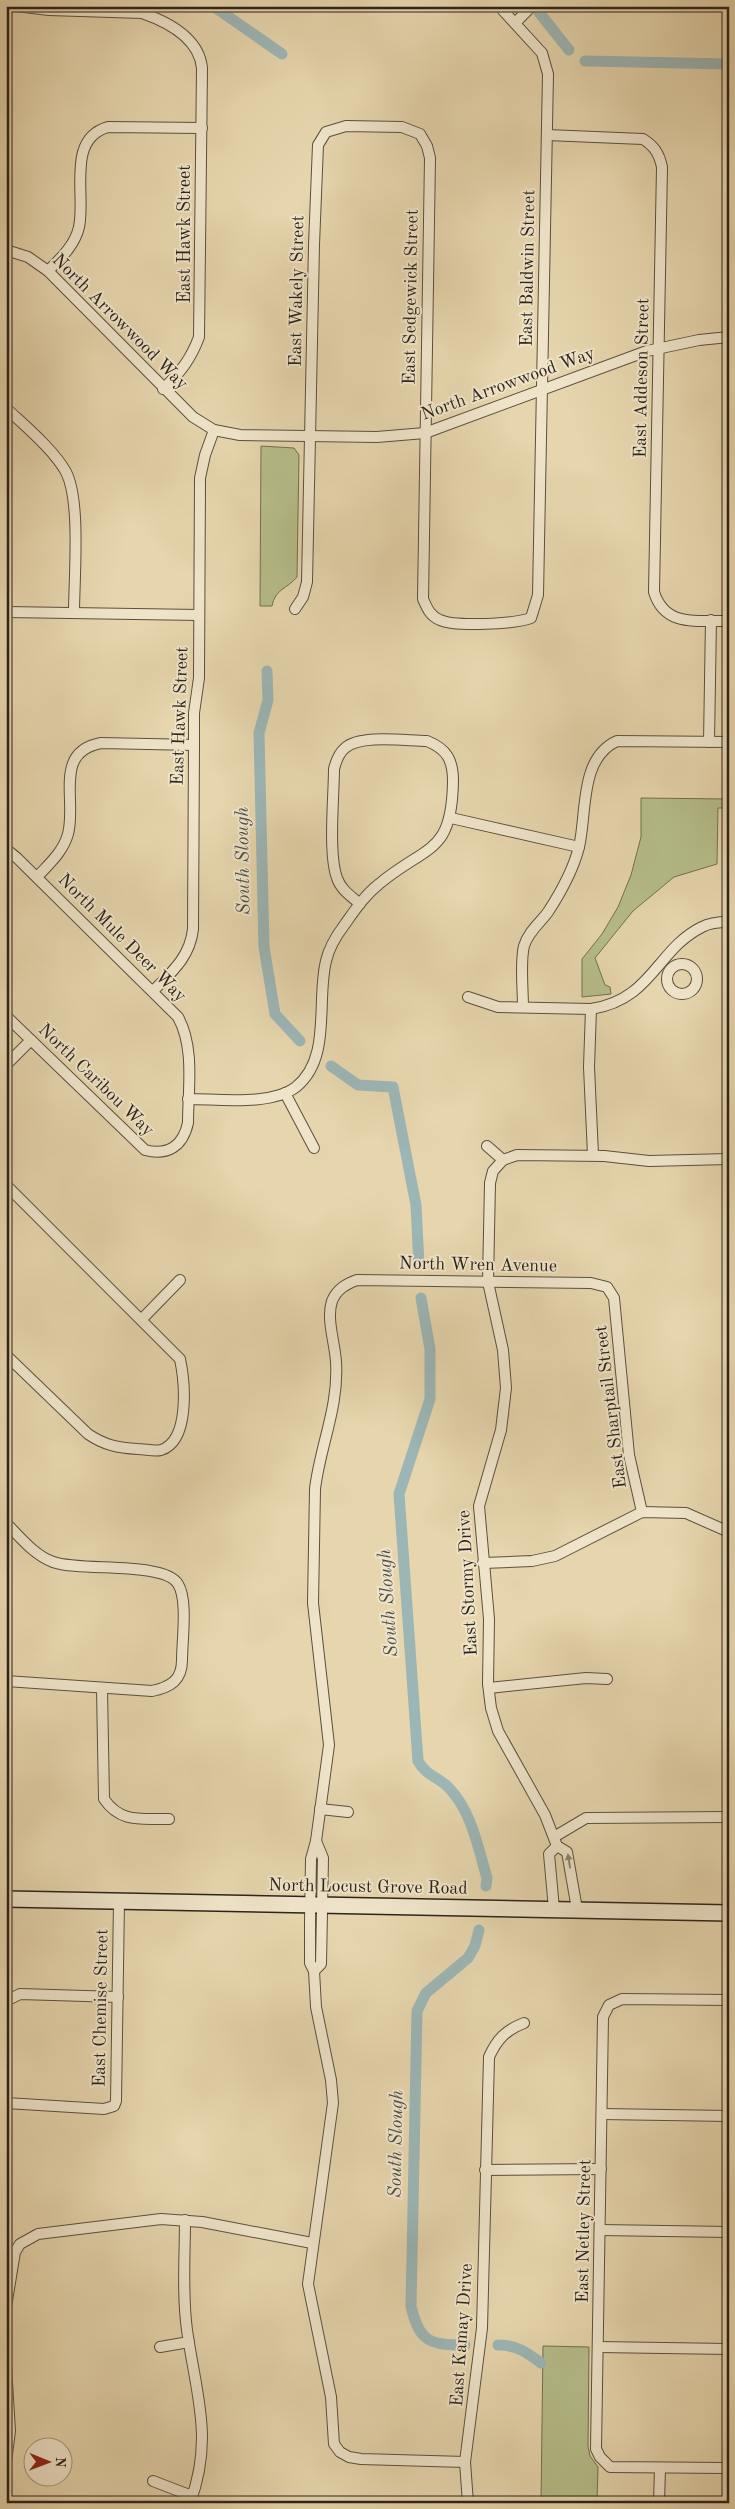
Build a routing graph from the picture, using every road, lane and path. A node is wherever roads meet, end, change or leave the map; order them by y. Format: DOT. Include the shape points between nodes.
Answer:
graph roads {
  1 [pos="16,6"];
  2 [pos="500,6"];
  3 [pos="30,7"];
  4 [pos="528,10"];
  5 [pos="514,23"];
  6 [pos="202,128"];
  7 [pos="546,135"];
  8 [pos="428,146"];
  9 [pos="6,250"];
  10 [pos="48,270"];
  11 [pos="729,337"];
  12 [pos="659,348"];
  13 [pos="163,389"];
  14 [pos="542,389"];
  15 [pos="6,408"];
  16 [pos="214,430"];
  17 [pos="425,433"];
  18 [pos="309,438"];
  19 [pos="295,609"];
  20 [pos="6,612"];
  21 [pos="74,613"];
  22 [pos="199,615"];
  23 [pos="440,620"];
  24 [pos="711,620"];
  25 [pos="729,620"];
  26 [pos="709,742"];
  27 [pos="729,742"];
  28 [pos="194,745"];
  29 [pos="451,818"];
  30 [pos="579,847"];
  31 [pos="6,849"];
  32 [pos="37,877"];
  33 [pos="360,904"];
  34 [pos="729,922"];
  35 [pos="153,991"];
  36 [pos="468,997"];
  37 [pos="523,1007"];
  38 [pos="591,1009"];
  39 [pos="6,1016"];
  40 [pos="31,1040"];
  41 [pos="6,1065"];
  42 [pos="285,1093"];
  43 [pos="188,1099"];
  44 [pos="487,1146"];
  45 [pos="314,1148"];
  46 [pos="593,1155"];
  47 [pos="729,1159"];
  48 [pos="503,1160"];
  49 [pos="6,1185"];
  50 [pos="180,1280"];
  51 [pos="488,1282"];
  52 [pos="614,1298"];
  53 [pos="142,1319"];
  54 [pos="6,1355"];
  55 [pos="642,1512"];
  56 [pos="6,1523"];
  57 [pos="729,1532"];
  58 [pos="483,1563"];
  59 [pos="607,1679"];
  60 [pos="6,1681"];
  61 [pos="489,1688"];
  62 [pos="102,1689"];
  63 [pos="320,1809"];
  64 [pos="348,1812"];
  65 [pos="729,1817"];
  66 [pos="169,1819"];
  67 [pos="556,1842"];
  68 [pos="6,1900"];
  69 [pos="120,1902"];
  70 [pos="316,1904"];
  71 [pos="554,1909"];
  72 [pos="577,1909"];
  73 [pos="729,1913"];
  74 [pos="118,1997"];
  75 [pos="729,2000"];
  76 [pos="6,2001"];
  77 [pos="524,2023"];
  78 [pos="6,2103"];
  79 [pos="602,2114"];
  80 [pos="729,2116"];
  81 [pos="601,2169"];
  82 [pos="486,2170"];
  83 [pos="185,2220"];
  84 [pos="600,2230"];
  85 [pos="729,2232"];
  86 [pos="312,2242"];
  87 [pos="6,2307"];
  88 [pos="189,2342"];
  89 [pos="160,2347"];
  90 [pos="598,2347"];
  91 [pos="729,2349"];
  92 [pos="6,2366"];
  93 [pos="6,2462"];
  94 [pos="465,2462"];
  95 [pos="729,2466"];
  96 [pos="660,2468"];
  97 [pos="153,2481"];
  98 [pos="191,2500"];
  99 [pos="468,2503"];
  100 [pos="659,2503"];
  1 -- 3 [label="street"];
  2 -- 5 [label="street, East Baldwin Street"];
  3 -- 6 [label="street, East Hawk Street" via="128,11 148,15 190,40 199,53 202,68"];
  4 -- 5 [label="street"];
  5 -- 7 [label="street, East Baldwin Street" via="542,53 546,62"];
  6 -- 10 [label="street" via="108,127 90,137 81,154 79,228 69,248"];
  6 -- 13 [label="street, East Hawk Street" via="199,337 193,355"];
  7 -- 12 [label="street, East Addeson Street" via="643,139 660,155"];
  7 -- 14 [label="street, East Baldwin Street"];
  8 -- 17 [label="street, East Sedgewick Street"];
  8 -- 18 [label="street, East Wakely Street" via="420,134 402,127 346,126 326,132 318,145"];
  9 -- 10 [label="street, North Arrowwood Way" via="28,257"];
  10 -- 13 [label="street, North Arrowwood Way"];
  11 -- 12 [label="street, North Arrowwood Way"];
  12 -- 14 [label="street, North Arrowwood Way"];
  12 -- 24 [label="street, East Addeson Street" via="654,592 657,603 674,618"];
  13 -- 16 [label="street, North Arrowwood Way" via="192,417"];
  14 -- 17 [label="street, North Arrowwood Way"];
  14 -- 23 [label="street, East Baldwin Street" via="538,595 531,618 518,622 452,623"];
  15 -- 21 [label="street" via="58,461 70,481 74,504"];
  16 -- 18 [label="street, North Arrowwood Way" via="240,435"];
  16 -- 22 [label="street, East Hawk Street" via="200,478"];
  17 -- 18 [label="street, North Arrowwood Way"];
  17 -- 23 [label="street, East Sedgewick Street" via="423,599 430,614"];
  18 -- 19 [label="street, East Wakely Street" via="307,582"];
  20 -- 21 [label="street"];
  21 -- 22 [label="street"];
  22 -- 28 [label="street, East Hawk Street"];
  24 -- 25 [label="street"];
  24 -- 26 [label="street"];
  26 -- 27 [label="street"];
  26 -- 30 [label="street" via="617,741 608,745 593,769 585,796"];
  28 -- 32 [label="street" via="101,743 79,752 70,773 70,820 65,843"];
  28 -- 35 [label="street, East Hawk Street" via="192,940 182,962"];
  29 -- 30 [label="street"];
  29 -- 33 [label="street" via="444,834 432,848 380,883"];
  29 -- 33 [label="street" via="453,770 446,752 427,741 363,740 344,748 334,768 333,862 343,890"];
  30 -- 37 [label="street" via="561,891 524,947"];
  31 -- 32 [label="street, North Mule Deer Way"];
  32 -- 35 [label="street, North Mule Deer Way"];
  33 -- 42 [label="street" via="334,940 326,962 316,1058 304,1078"];
  34 -- 38 [label="street" via="703,926 646,982 619,1002"];
  35 -- 43 [label="street, North Mule Deer Way" via="184,1028 189,1050"];
  36 -- 37 [label="street" via="498,1007"];
  37 -- 38 [label="street"];
  38 -- 46 [label="street" via="589,1067"];
  39 -- 40 [label="street, North Caribou Way"];
  40 -- 41 [label="street"];
  40 -- 43 [label="street, North Caribou Way" via="145,1150 157,1153 179,1145 188,1123"];
  42 -- 43 [label="street" via="263,1099"];
  42 -- 45 [label="street"];
  44 -- 48 [label="street"];
  46 -- 47 [label="street" via="649,1161"];
  46 -- 48 [label="street" via="517,1155"];
  48 -- 51 [label="street, East Stormy Drive" via="493,1171 490,1183"];
  49 -- 53 [label="street"];
  50 -- 53 [label="street"];
  51 -- 52 [label="street, North Wren Avenue" via="591,1283 607,1287"];
  51 -- 58 [label="street, East Stormy Drive" via="503,1350 506,1388 501,1430 480,1506"];
  51 -- 63 [label="street, North Wren Avenue" via="358,1280 338,1290 332,1301 336,1397 318,1471 313,1603 329,1745"];
  52 -- 55 [label="street, East Sharptail Street" via="629,1455"];
  53 -- 54 [label="street" via="180,1359 183,1371 180,1432 174,1442 160,1450 117,1448 99,1442"];
  55 -- 57 [label="street" via="686,1513"];
  55 -- 58 [label="street" via="555,1556 532,1561"];
  56 -- 62 [label="street" via="35,1551 55,1562 162,1572 175,1580 180,1588 183,1600 182,1665 176,1683 152,1691"];
  58 -- 61 [label="street, East Stormy Drive"];
  59 -- 61 [label="street" via="586,1678"];
  60 -- 62 [label="street"];
  61 -- 67 [label="street, East Stormy Drive" via="498,1730 545,1815"];
  62 -- 66 [label="street" via="104,1799 120,1816"];
  63 -- 64 [label="street"];
  63 -- 70 [label="street" via="316,1841 323,1858"];
  65 -- 67 [label="street" via="586,1818"];
  67 -- 71 [label="street" via="550,1854"];
  72 -- 67 [label="street, East Stormy Drive, one-way" via="568,1852"];
  68 -- 69 [label="main road, North Locust Grove Road"];
  69 -- 70 [label="main road, North Locust Grove Road"];
  69 -- 74 [label="street, East Chemise Street"];
  70 -- 71 [label="main road, North Locust Grove Road"];
  70 -- 86 [label="street" via="321,1964 314,1971 316,2007 334,2103"];
  71 -- 72 [label="main road, North Locust Grove Road"];
  72 -- 73 [label="main road, North Locust Grove Road"];
  74 -- 76 [label="street" via="20,1994"];
  74 -- 78 [label="street, East Chemise Street" via="114,2106 104,2109"];
  75 -- 79 [label="street, East Netley Street" via="622,1999 609,2005 603,2018"];
  77 -- 82 [label="street, East Kamay Drive" via="502,2035 489,2057"];
  79 -- 80 [label="street"];
  79 -- 81 [label="street, East Netley Street"];
  81 -- 82 [label="street"];
  81 -- 84 [label="street, East Netley Street"];
  82 -- 94 [label="street, East Kamay Drive" via="482,2328"];
  83 -- 86 [label="street"];
  83 -- 87 [label="street" via="143,2220 38,2234 20,2244 12,2260"];
  83 -- 88 [label="street" via="184,2307"];
  84 -- 85 [label="street"];
  84 -- 90 [label="street, East Netley Street"];
  86 -- 94 [label="street" via="309,2297 330,2397 334,2444 340,2452 361,2460"];
  88 -- 89 [label="street"];
  88 -- 98 [label="street" via="204,2435 201,2467"];
  90 -- 91 [label="street"];
  90 -- 96 [label="street, East Netley Street" via="596,2449 600,2457 610,2467"];
  92 -- 93 [label="street" via="10,2430"];
  94 -- 99 [label="street, East Kamay Drive"];
  95 -- 96 [label="street"];
  96 -- 100 [label="street"];
  97 -- 98 [label="street"];
}
